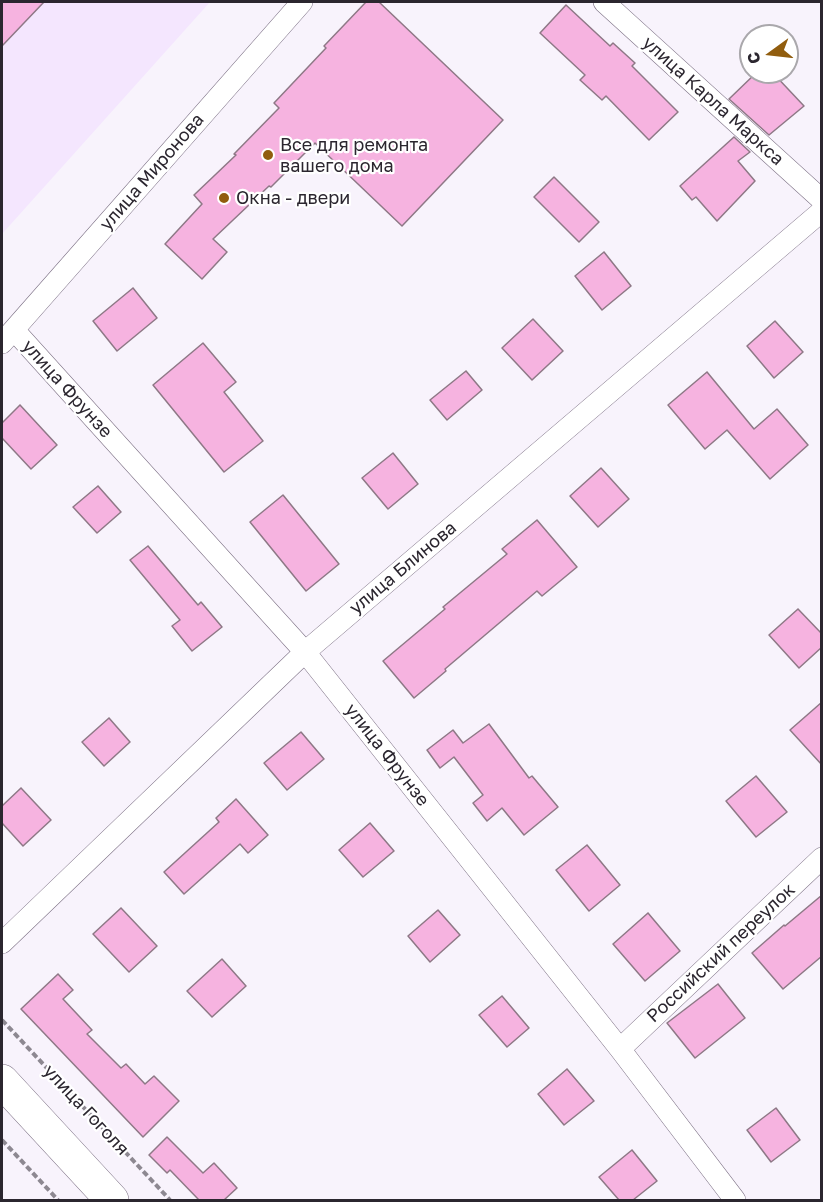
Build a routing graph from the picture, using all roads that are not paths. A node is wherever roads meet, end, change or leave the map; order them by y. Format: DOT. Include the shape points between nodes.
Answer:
graph roads {
  1 [pos="302,2"];
  2 [pos="604,2"];
  3 [pos="822,200"];
  4 [pos="822,212"];
  5 [pos="8,336"];
  6 [pos="305,652"];
  7 [pos="822,858"];
  8 [pos="2,943"];
  9 [pos="620,1049"];
  10 [pos="2,1081"];
  11 [pos="112,1200"];
  12 [pos="735,1200"];
  1 -- 5 [label="street, улица Миронова"];
  2 -- 3 [label="street, улица Карла Маркса"];
  4 -- 6 [label="street, улица Блинова"];
  5 -- 6 [label="street, улица Фрунзе"];
  6 -- 8 [label="street, улица Блинова"];
  6 -- 9 [label="street, улица Фрунзе"];
  7 -- 9 [label="street, Российский переулок"];
  9 -- 12 [label="street, улица Фрунзе"];
  10 -- 11 [label="main road"];
}
